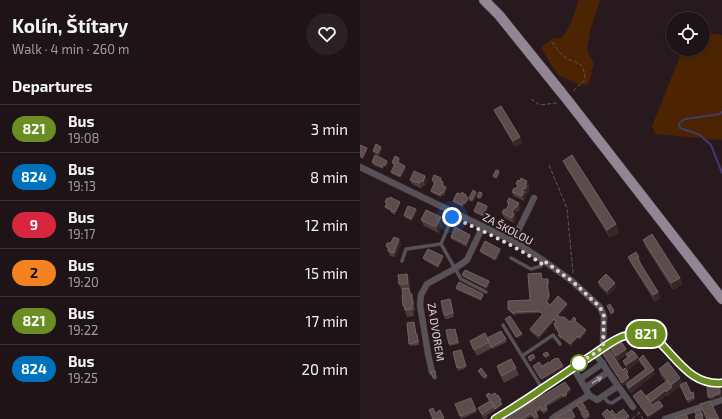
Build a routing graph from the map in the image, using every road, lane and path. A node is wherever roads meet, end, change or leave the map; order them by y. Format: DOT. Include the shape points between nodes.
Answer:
graph roads {
  1 [pos="484,0"];
  2 [pos="552,42"];
  3 [pos="566,96"];
  4 [pos="531,100"];
  5 [pos="549,165"];
  6 [pos="360,167"];
  7 [pos="534,198"];
  8 [pos="454,212"];
  9 [pos="483,226"];
  10 [pos="513,241"];
  11 [pos="441,244"];
  12 [pos="511,258"];
  13 [pos="402,261"];
  14 [pos="544,261"];
  15 [pos="454,269"];
  16 [pos="572,281"];
  17 [pos="486,292"];
  18 [pos="722,299"];
  19 [pos="503,325"];
  20 [pos="560,344"];
  21 [pos="603,347"];
  22 [pos="595,353"];
  23 [pos="522,356"];
  24 [pos="603,363"];
  25 [pos="573,368"];
  26 [pos="432,372"];
  27 [pos="608,372"];
  28 [pos="580,379"];
  29 [pos="722,383"];
  30 [pos="618,386"];
  31 [pos="542,388"];
  32 [pos="584,388"];
  33 [pos="589,395"];
  34 [pos="624,395"];
  35 [pos="603,396"];
  36 [pos="722,400"];
  37 [pos="633,407"];
  38 [pos="495,419"];
  39 [pos="552,419"];
  40 [pos="632,419"];
  41 [pos="643,419"];
  42 [pos="665,419"];
  1 -- 3 [label="main road" via="504,20"];
  2 -- 3 [label="path" via="563,55 581,65 585,71 585,80"];
  3 -- 4 [label="path" via="556,104 540,105"];
  3 -- 18 [label="main road"];
  5 -- 16 [label="path" via="567,208"];
  6 -- 8 [label="street, ZA ŠKOLOU"];
  7 -- 10 [label="street"];
  8 -- 9 [label="street, ZA ŠKOLOU"];
  8 -- 11 [label="lane"];
  9 -- 10 [label="street, ZA ŠKOLOU"];
  9 -- 15 [label="street, ZA DVOREM" via="467,260"];
  10 -- 14 [label="street, ZA ŠKOLOU"];
  11 -- 13 [label="lane" via="406,249"];
  11 -- 15 [label="lane"];
  12 -- 14 [label="lane" via="531,269 542,266"];
  14 -- 16 [label="street, ZA ŠKOLOU"];
  15 -- 17 [label="lane" via="461,279"];
  15 -- 26 [label="street, ZA DVOREM" via="427,284 421,295 421,312"];
  16 -- 21 [label="street, ZA ŠKOLOU" via="600,307 604,316"];
  19 -- 23 [label="lane"];
  20 -- 23 [label="lane" via="553,335"];
  21 -- 22 [label="street"];
  21 -- 29 [label="street" via="622,337 645,334 656,338 694,377 707,382"];
  22 -- 24 [label="street"];
  22 -- 25 [label="street"];
  23 -- 31 [label="lane"];
  24 -- 27 [label="street"];
  24 -- 28 [label="street"];
  25 -- 28 [label="street"];
  25 -- 31 [label="street"];
  27 -- 30 [label="street"];
  32 -- 27 [label="street, one-way"];
  28 -- 32 [label="street"];
  30 -- 34 [label="street"];
  30 -- 35 [label="street"];
  31 -- 38 [label="street"];
  32 -- 33 [label="street"];
  33 -- 35 [label="street" via="597,400"];
  33 -- 39 [label="street"];
  34 -- 35 [label="lane" via="612,403"];
  34 -- 37 [label="street"];
  36 -- 42 [label="street"];
  40 -- 41 [label="path" via="639,413"];
}
